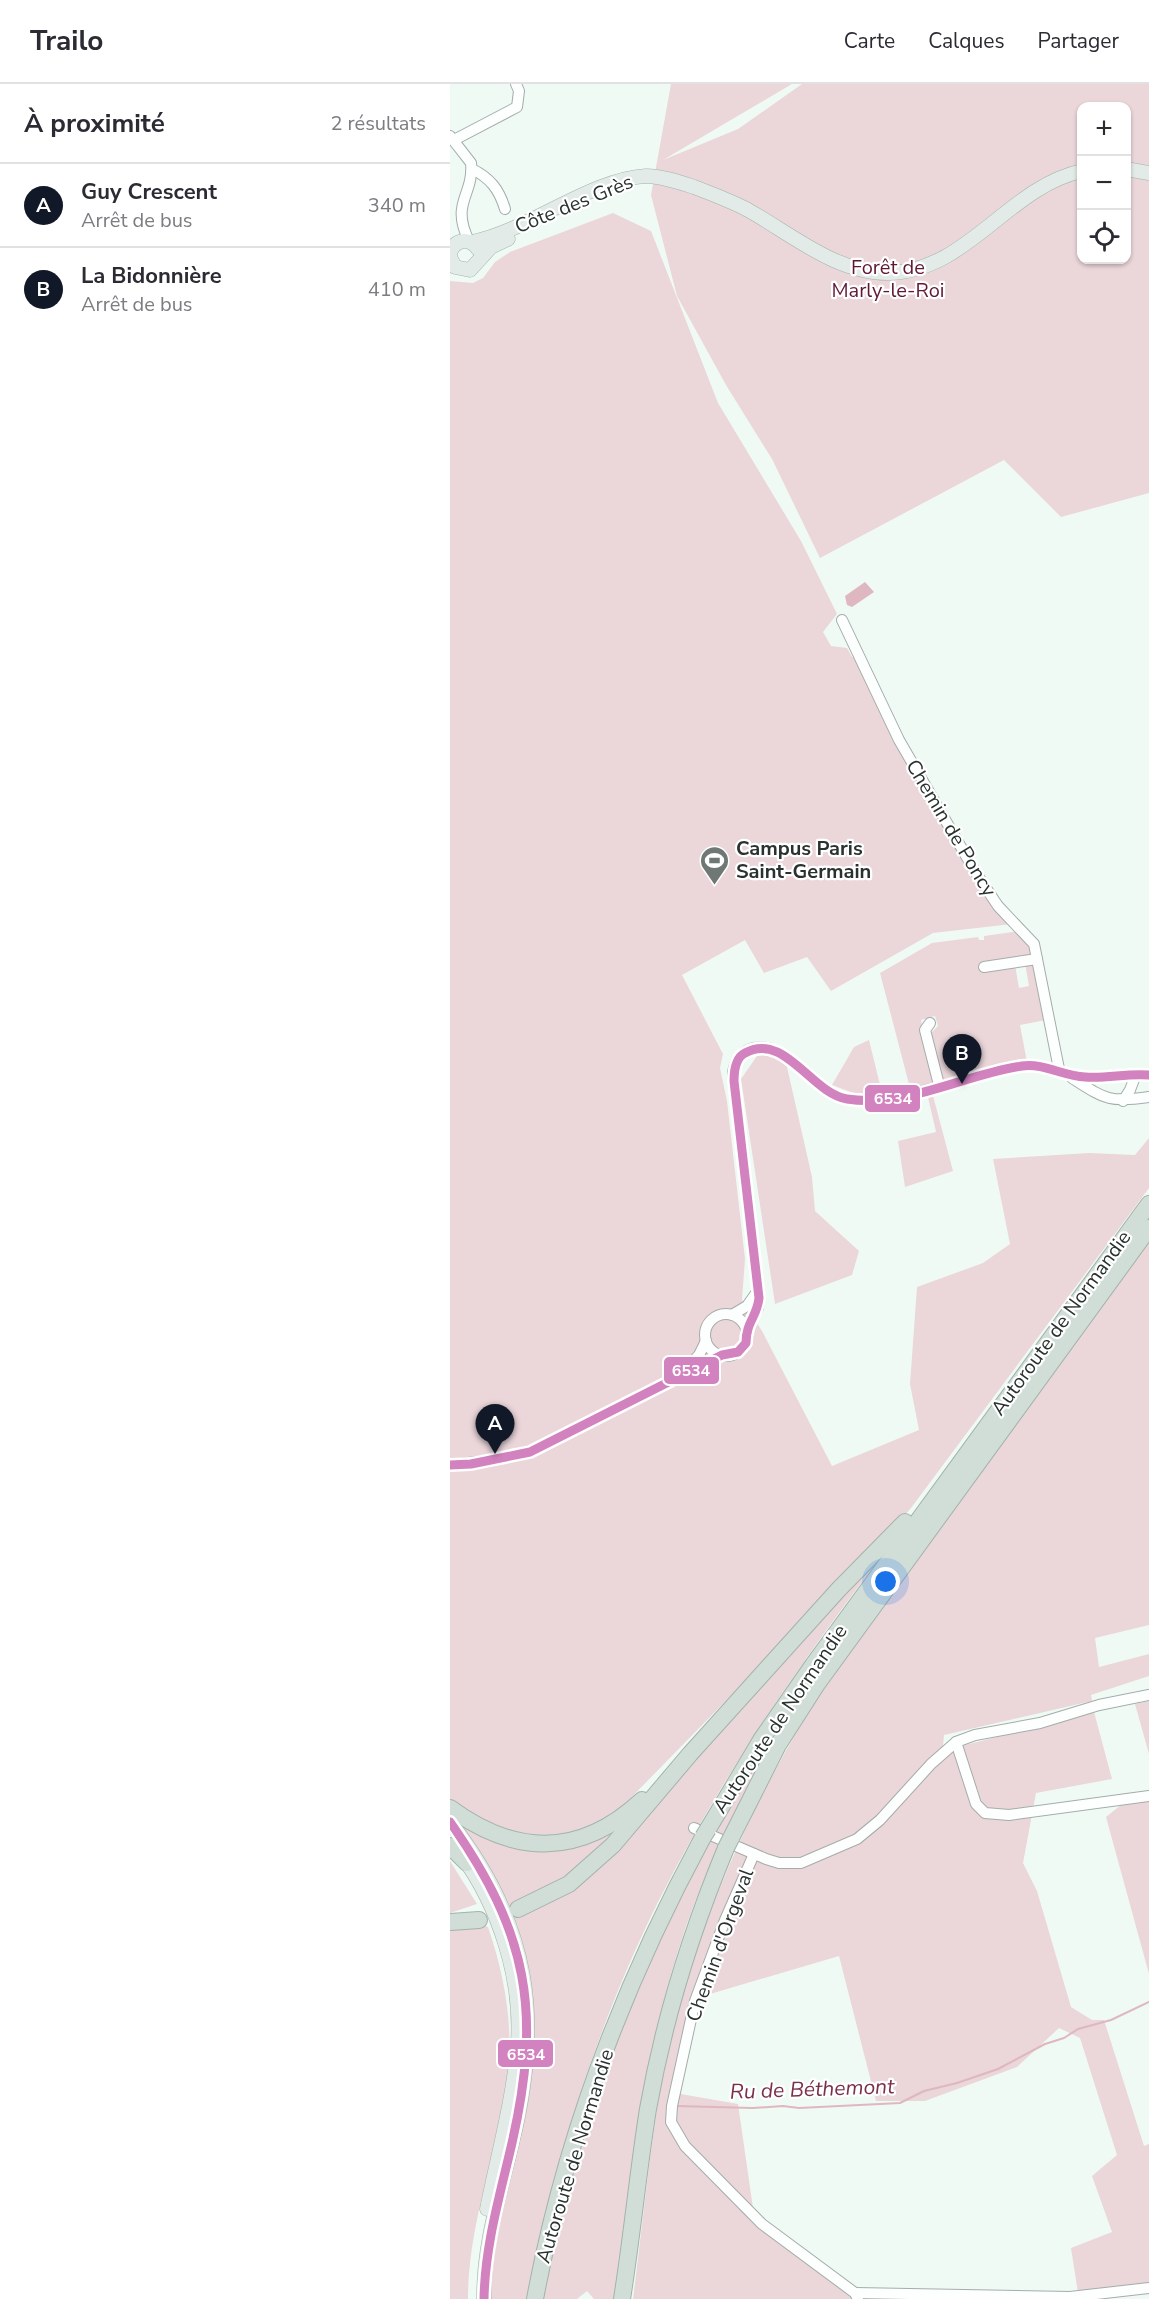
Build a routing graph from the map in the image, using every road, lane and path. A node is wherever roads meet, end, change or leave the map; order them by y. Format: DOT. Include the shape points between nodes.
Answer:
graph roads {
  1 [pos="511,84"];
  2 [pos="517,89"];
  3 [pos="452,138"];
  4 [pos="471,170"];
  5 [pos="1131,170"];
  6 [pos="1149,172"];
  7 [pos="1077,173"];
  8 [pos="678,182"];
  9 [pos="457,185"];
  10 [pos="505,209"];
  11 [pos="471,241"];
  12 [pos="451,255"];
  13 [pos="480,259"];
  14 [pos="842,620"];
  15 [pos="1037,959"];
  16 [pos="984,967"];
  17 [pos="930,1023"];
  18 [pos="1062,1071"];
  19 [pos="1136,1074"];
  20 [pos="1149,1075"];
  21 [pos="939,1085"];
  22 [pos="1149,1097"];
  23 [pos="1122,1101"];
  24 [pos="1149,1204"];
  25 [pos="1149,1228"];
  26 [pos="757,1292"];
  27 [pos="732,1315"];
  28 [pos="746,1328"];
  29 [pos="706,1341"];
  30 [pos="722,1355"];
  31 [pos="681,1375"];
  32 [pos="450,1465"];
  33 [pos="955,1467"];
  34 [pos="1149,1695"];
  35 [pos="956,1742"];
  36 [pos="690,1754"];
  37 [pos="1149,1796"];
  38 [pos="450,1808"];
  39 [pos="450,1822"];
  40 [pos="702,1831"];
  41 [pos="450,1840"];
  42 [pos="450,1846"];
  43 [pos="754,1854"];
  44 [pos="467,1863"];
  45 [pos="518,1909"];
  46 [pos="479,1920"];
  47 [pos="450,1922"];
  48 [pos="1149,2288"];
  49 [pos="856,2296"];
  50 [pos="475,2299"];
  51 [pos="484,2299"];
  52 [pos="535,2299"];
  53 [pos="623,2299"];
  1 -- 2 [label="street"];
  2 -- 3 [label="street" via="517,106"];
  3 -- 4 [label="street" via="471,163"];
  4 -- 9 [label="street"];
  4 -- 10 [label="street" via="500,191"];
  4 -- 11 [label="street" via="470,178 453,202 451,216 455,226"];
  5 -- 6 [label="main road"];
  7 -- 8 [label="main road, Côte des Grès" via="1029,195 949,255 927,265 888,273 848,266 829,258 747,209"];
  8 -- 11 [label="main road, Côte des Grès" via="647,176 621,181 499,234"];
  8 -- 13 [label="main road, Côte des Grès" via="629,184 612,190 491,247"];
  11 -- 12 [label="main road" via="458,242"];
  11 -- 13 [label="main road" via="479,249"];
  12 -- 13 [label="main road" via="470,270"];
  14 -- 15 [label="street, Chemin de Poncy" via="899,740 976,873 998,906 1034,944"];
  15 -- 16 [label="street"];
  15 -- 18 [label="street, Chemin de Poncy"];
  17 -- 21 [label="street" via="926,1030"];
  18 -- 19 [label="street" via="1096,1078"];
  18 -- 21 [label="street" via="1025,1065"];
  18 -- 23 [label="street" via="1100,1096"];
  19 -- 20 [label="street"];
  19 -- 23 [label="street"];
  21 -- 26 [label="street" via="879,1100 844,1099 826,1091 784,1056 762,1047 742,1054 733,1072"];
  22 -- 23 [label="street"];
  24 -- 33 [label="highway, Autoroute de Normandie"];
  25 -- 53 [label="highway, Autoroute de Normandie" via="817,1684 778,1745 728,1843 696,1924 665,2029 648,2108"];
  26 -- 27 [label="street" via="747,1306"];
  26 -- 28 [label="street" via="758,1308"];
  27 -- 28 [label="street"];
  27 -- 29 [label="street" via="712,1320 706,1330"];
  28 -- 30 [label="street" via="743,1348 732,1355"];
  29 -- 30 [label="street"];
  29 -- 31 [label="street"];
  30 -- 31 [label="street"];
  31 -- 32 [label="street" via="530,1452"];
  33 -- 36 [label="highway"];
  33 -- 40 [label="highway, Autoroute de Normandie" via="790,1697"];
  34 -- 35 [label="street"];
  35 -- 37 [label="street" via="976,1804 985,1814 1009,1815"];
  35 -- 43 [label="street" via="857,1839 801,1863 779,1863"];
  36 -- 38 [label="highway" via="608,1826 576,1840 545,1844 513,1841 478,1827"];
  36 -- 45 [label="highway" via="613,1845 568,1884"];
  39 -- 51 [label="main road" via="497,1893 513,1933 526,1986 525,2086 489,2244"];
  40 -- 43 [label="street"];
  40 -- 52 [label="highway, Autoroute de Normandie" via="645,1954 596,2076 559,2196"];
  41 -- 44 [label="main road"];
  42 -- 44 [label="highway"];
  43 -- 49 [label="street, Chemin d'Orgeval" via="695,2001 671,2122 708,2169 762,2224"];
  44 -- 50 [label="main road" via="492,1907 504,1939 515,1988 518,2040 513,2084 479,2252"];
  46 -- 47 [label="highway"];
  48 -- 49 [label="street" via="1070,2297 900,2292"];
}
